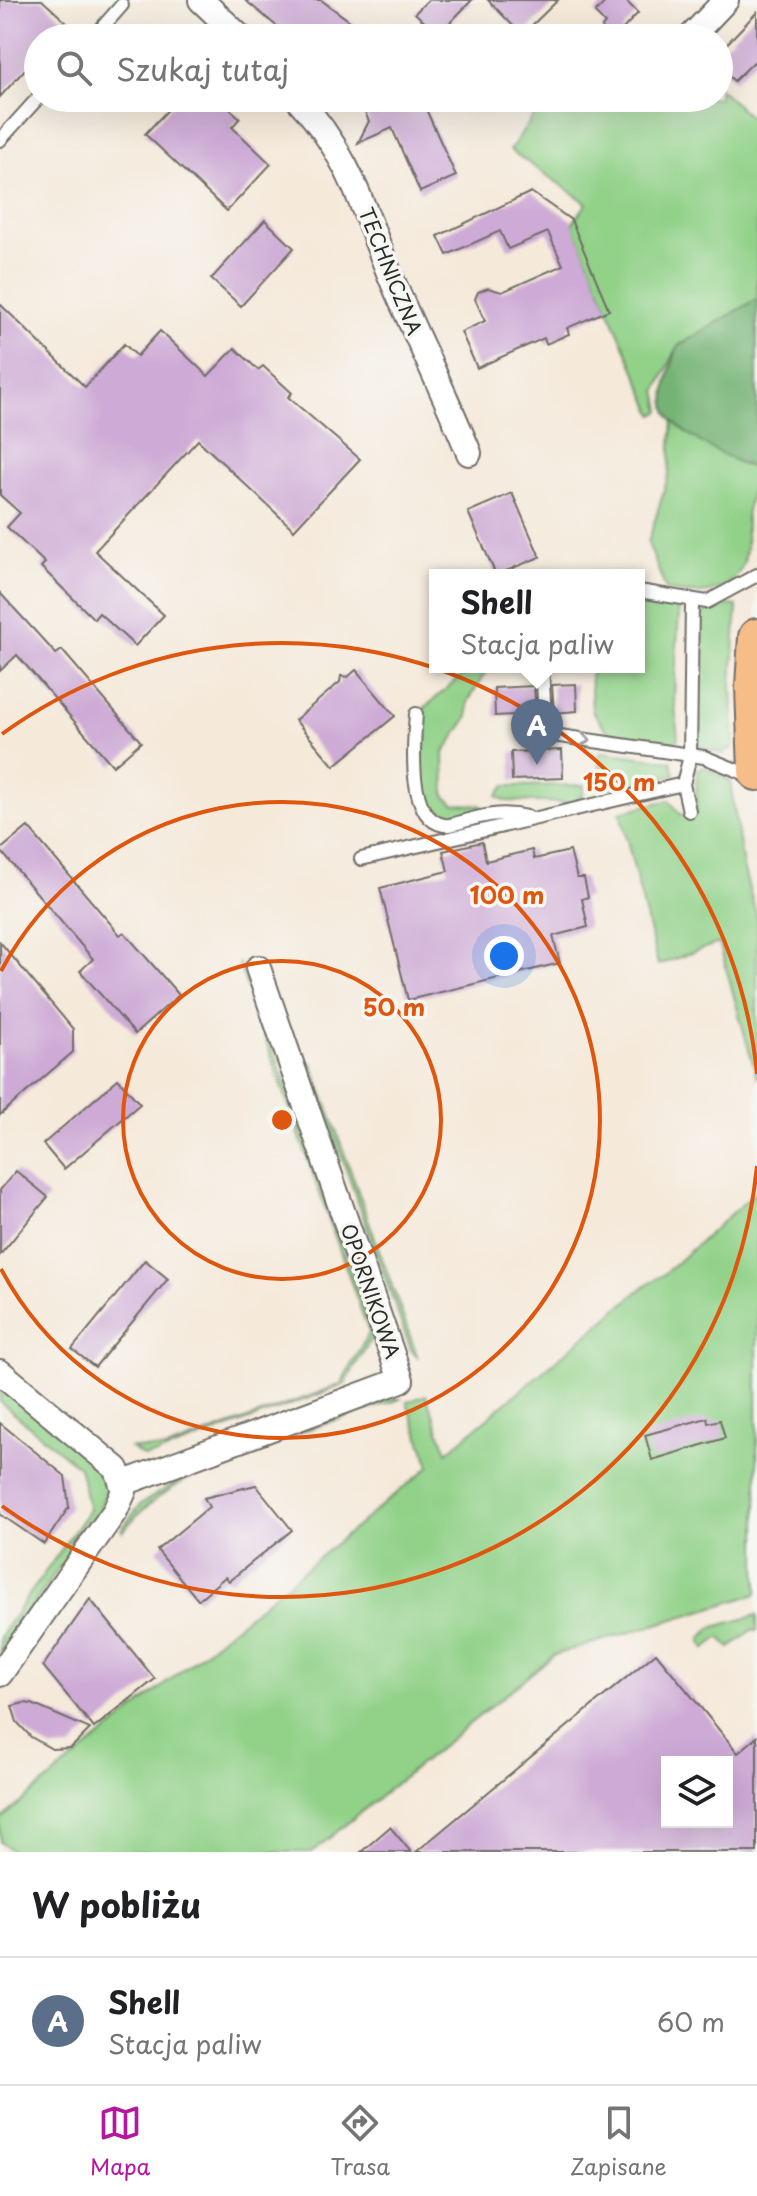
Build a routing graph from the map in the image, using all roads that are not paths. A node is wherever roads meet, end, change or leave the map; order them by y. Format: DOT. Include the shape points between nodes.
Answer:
graph roads {
  1 [pos="201,0"];
  2 [pos="726,0"];
  3 [pos="122,5"];
  4 [pos="105,24"];
  5 [pos="226,24"];
  6 [pos="703,24"];
  7 [pos="25,112"];
  8 [pos="310,112"];
  9 [pos="0,140"];
  10 [pos="469,453"];
  11 [pos="757,575"];
  12 [pos="645,592"];
  13 [pos="692,602"];
  14 [pos="757,637"];
  15 [pos="542,673"];
  16 [pos="416,714"];
  17 [pos="690,756"];
  18 [pos="757,775"];
  19 [pos="683,784"];
  20 [pos="689,811"];
  21 [pos="531,818"];
  22 [pos="361,859"];
  23 [pos="258,968"];
  24 [pos="0,1372"];
  25 [pos="124,1483"];
  26 [pos="0,1674"];
  1 -- 5 [label="street"];
  2 -- 6 [label="street"];
  3 -- 4 [label="lane"];
  7 -- 9 [label="lane"];
  8 -- 10 [label="street, TECHNICZNA" via="348,167"];
  11 -- 13 [label="lane" via="719,598"];
  12 -- 13 [label="lane"];
  13 -- 17 [label="lane"];
  14 -- 18 [label="main road"];
  15 -- 17 [label="lane, one-way" via="546,734"];
  16 -- 21 [label="lane" via="410,753 420,799 432,821 445,826 508,812"];
  17 -- 18 [label="lane"];
  17 -- 19 [label="lane"];
  19 -- 20 [label="lane"];
  19 -- 21 [label="lane"];
  21 -- 22 [label="lane"];
  23 -- 25 [label="street, OPORNIKOWA" via="401,1380"];
  24 -- 25 [label="street" via="117,1469"];
  25 -- 26 [label="street" via="115,1511"];
}
